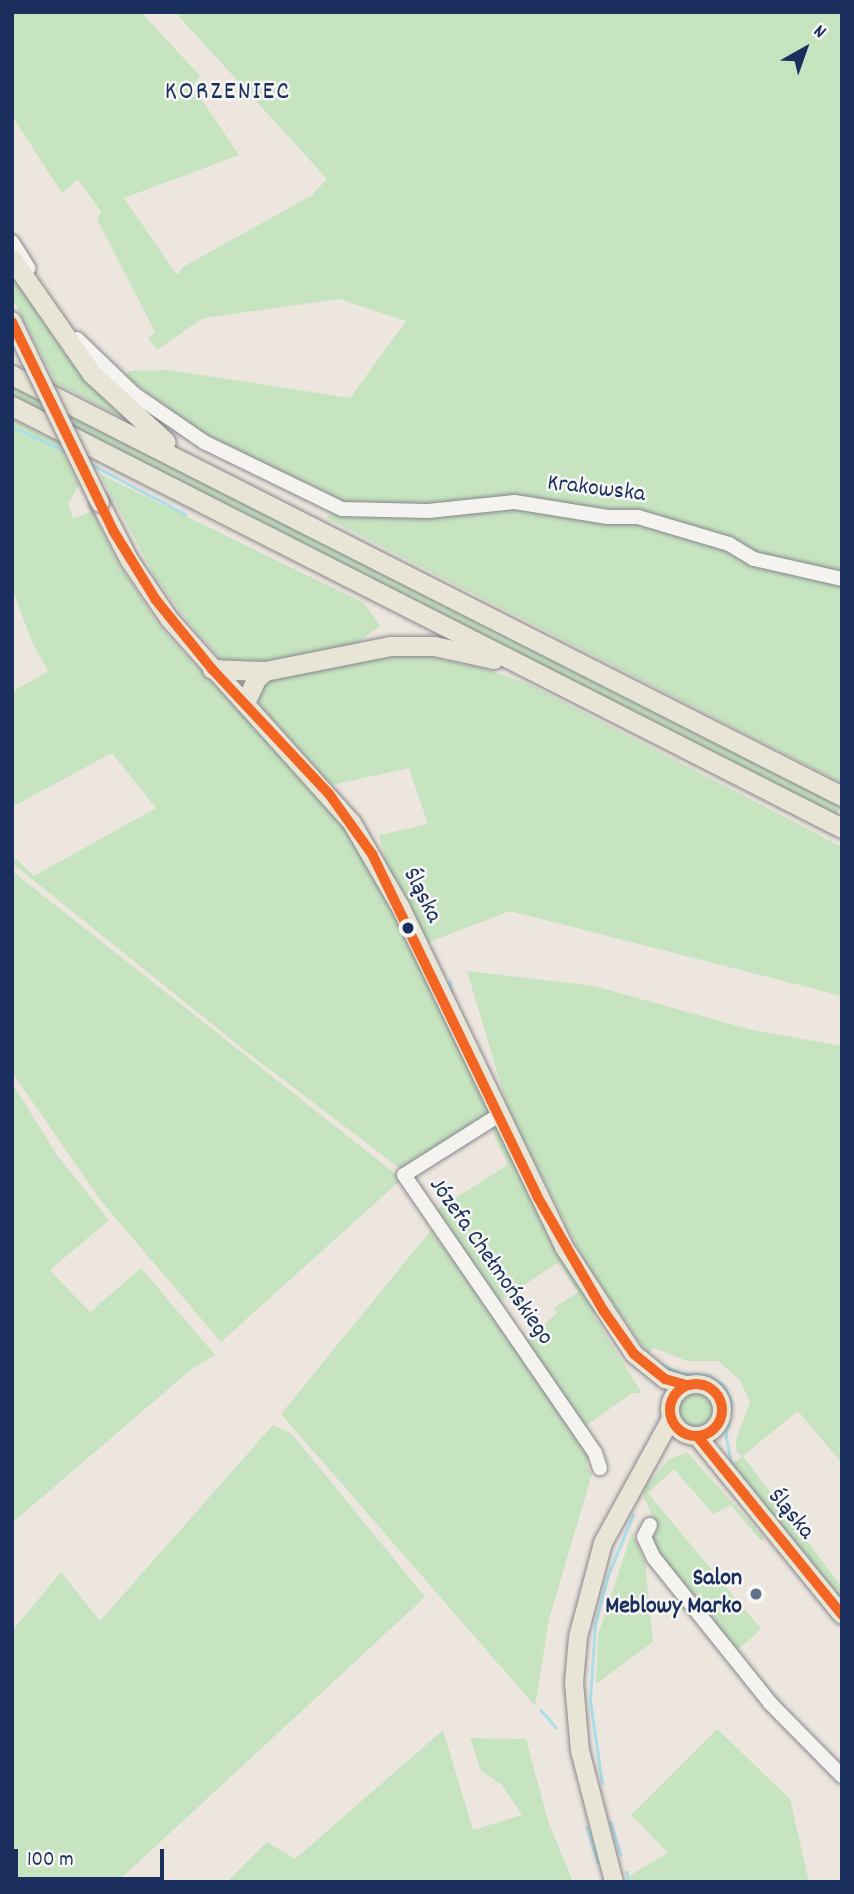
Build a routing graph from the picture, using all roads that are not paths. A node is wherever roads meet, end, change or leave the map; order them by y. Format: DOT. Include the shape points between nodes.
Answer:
graph roads {
  1 [pos="12,242"];
  2 [pos="12,259"];
  3 [pos="12,321"];
  4 [pos="12,375"];
  5 [pos="12,406"];
  6 [pos="215,477"];
  7 [pos="842,579"];
  8 [pos="524,666"];
  9 [pos="212,668"];
  10 [pos="265,671"];
  11 [pos="246,703"];
  12 [pos="842,796"];
  13 [pos="842,828"];
  14 [pos="499,1115"];
  15 [pos="634,1354"];
  16 [pos="686,1385"];
  17 [pos="671,1399"];
  18 [pos="671,1419"];
  19 [pos="716,1427"];
  20 [pos="691,1436"];
  21 [pos="649,1460"];
  22 [pos="600,1468"];
  23 [pos="729,1478"];
  24 [pos="650,1525"];
  25 [pos="842,1615"];
  26 [pos="842,1776"];
  27 [pos="614,1882"];
  1 -- 7 [label="street, Krakowska" via="71,332 127,388 204,442 335,506 428,511 515,502 608,517 638,517 729,544 754,559"];
  2 -- 6 [label="highway" via="54,324 102,385 141,422"];
  3 -- 9 [label="main road, Śląska, bridge" via="100,503 156,600"];
  4 -- 6 [label="highway"];
  5 -- 8 [label="highway"];
  6 -- 12 [label="highway"];
  8 -- 10 [label="highway" via="455,649 412,645 367,649"];
  8 -- 13 [label="highway"];
  9 -- 10 [label="highway"];
  9 -- 11 [label="main road, Śląska"];
  10 -- 11 [label="highway" via="256,679"];
  11 -- 14 [label="main road, Śląska" via="329,794 372,854"];
  14 -- 15 [label="main road, Śląska" via="564,1247"];
  14 -- 22 [label="street, Józefa Chełmońskiego" via="404,1175 595,1453"];
  15 -- 16 [label="main road, Śląska" via="665,1378"];
  15 -- 17 [label="main road, Śląska"];
  16 -- 17 [label="main road"];
  16 -- 19 [label="main road" via="701,1384 715,1392 722,1405"];
  17 -- 18 [label="main road"];
  18 -- 20 [label="main road"];
  18 -- 21 [label="main road"];
  19 -- 20 [label="main road"];
  19 -- 23 [label="main road, Śląska"];
  20 -- 21 [label="main road"];
  20 -- 23 [label="main road, Śląska"];
  21 -- 27 [label="main road" via="597,1558 584,1600 575,1659 580,1751"];
  23 -- 25 [label="main road, Śląska"];
  24 -- 26 [label="street" via="644,1537 654,1558 770,1703"];
}
